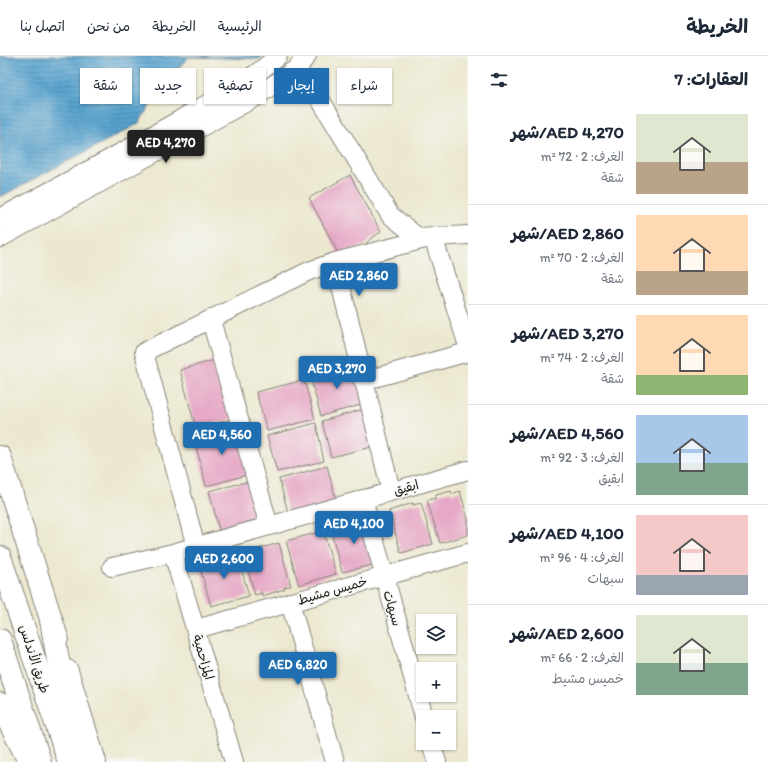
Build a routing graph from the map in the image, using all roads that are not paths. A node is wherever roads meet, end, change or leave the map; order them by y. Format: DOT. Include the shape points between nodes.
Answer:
graph roads {
  1 [pos="278,56"];
  2 [pos="301,62"];
  3 [pos="146,149"];
  4 [pos="0,218"];
  5 [pos="468,235"];
  6 [pos="433,237"];
  7 [pos="0,238"];
  8 [pos="335,262"];
  9 [pos="211,320"];
  10 [pos="468,346"];
  11 [pos="468,352"];
  12 [pos="364,381"];
  13 [pos="0,457"];
  14 [pos="468,470"];
  15 [pos="391,491"];
  16 [pos="363,499"];
  17 [pos="269,526"];
  18 [pos="196,547"];
  19 [pos="468,552"];
  20 [pos="173,553"];
  21 [pos="0,557"];
  22 [pos="112,567"];
  23 [pos="384,576"];
  24 [pos="290,602"];
  25 [pos="51,620"];
  26 [pos="196,629"];
  27 [pos="0,640"];
  28 [pos="0,704"];
  29 [pos="422,710"];
  30 [pos="0,721"];
  31 [pos="433,750"];
  32 [pos="14,762"];
  33 [pos="29,762"];
  34 [pos="40,762"];
  35 [pos="69,762"];
  36 [pos="76,762"];
  37 [pos="94,762"];
  38 [pos="234,762"];
  39 [pos="335,762"];
  40 [pos="436,762"];
  1 -- 3 [label="street" via="262,71"];
  2 -- 3 [label="street" via="254,98"];
  2 -- 6 [label="street" via="312,86 390,215 419,238"];
  3 -- 4 [label="street"];
  3 -- 7 [label="street"];
  5 -- 6 [label="street"];
  6 -- 8 [label="street"];
  6 -- 10 [label="street"];
  8 -- 9 [label="street" via="309,271"];
  8 -- 12 [label="street"];
  9 -- 17 [label="street"];
  9 -- 18 [label="street" via="144,352"];
  11 -- 12 [label="street"];
  12 -- 15 [label="street"];
  13 -- 25 [label="main road"];
  14 -- 15 [label="street, ابقيق"];
  15 -- 16 [label="street, ابقيق"];
  16 -- 17 [label="street, ابقيق"];
  16 -- 23 [label="street, سبهات"];
  17 -- 18 [label="street, ابقيق"];
  18 -- 20 [label="street, ابقيق"];
  19 -- 23 [label="street, خميس مشيط"];
  20 -- 22 [label="street, ابقيق"];
  20 -- 26 [label="street, المزاحمية"];
  21 -- 35 [label="main road, طريق الأندلس"];
  23 -- 24 [label="street, خميس مشيط"];
  23 -- 29 [label="street, سبهات"];
  24 -- 26 [label="street, خميس مشيط"];
  24 -- 39 [label="street"];
  25 -- 36 [label="main road"];
  25 -- 37 [label="main road"];
  26 -- 38 [label="street, المزاحمية"];
  27 -- 34 [label="main road, طريق الأندلس"];
  28 -- 33 [label="main road"];
  30 -- 32 [label="main road"];
  31 -- 40 [label="street"];
}
